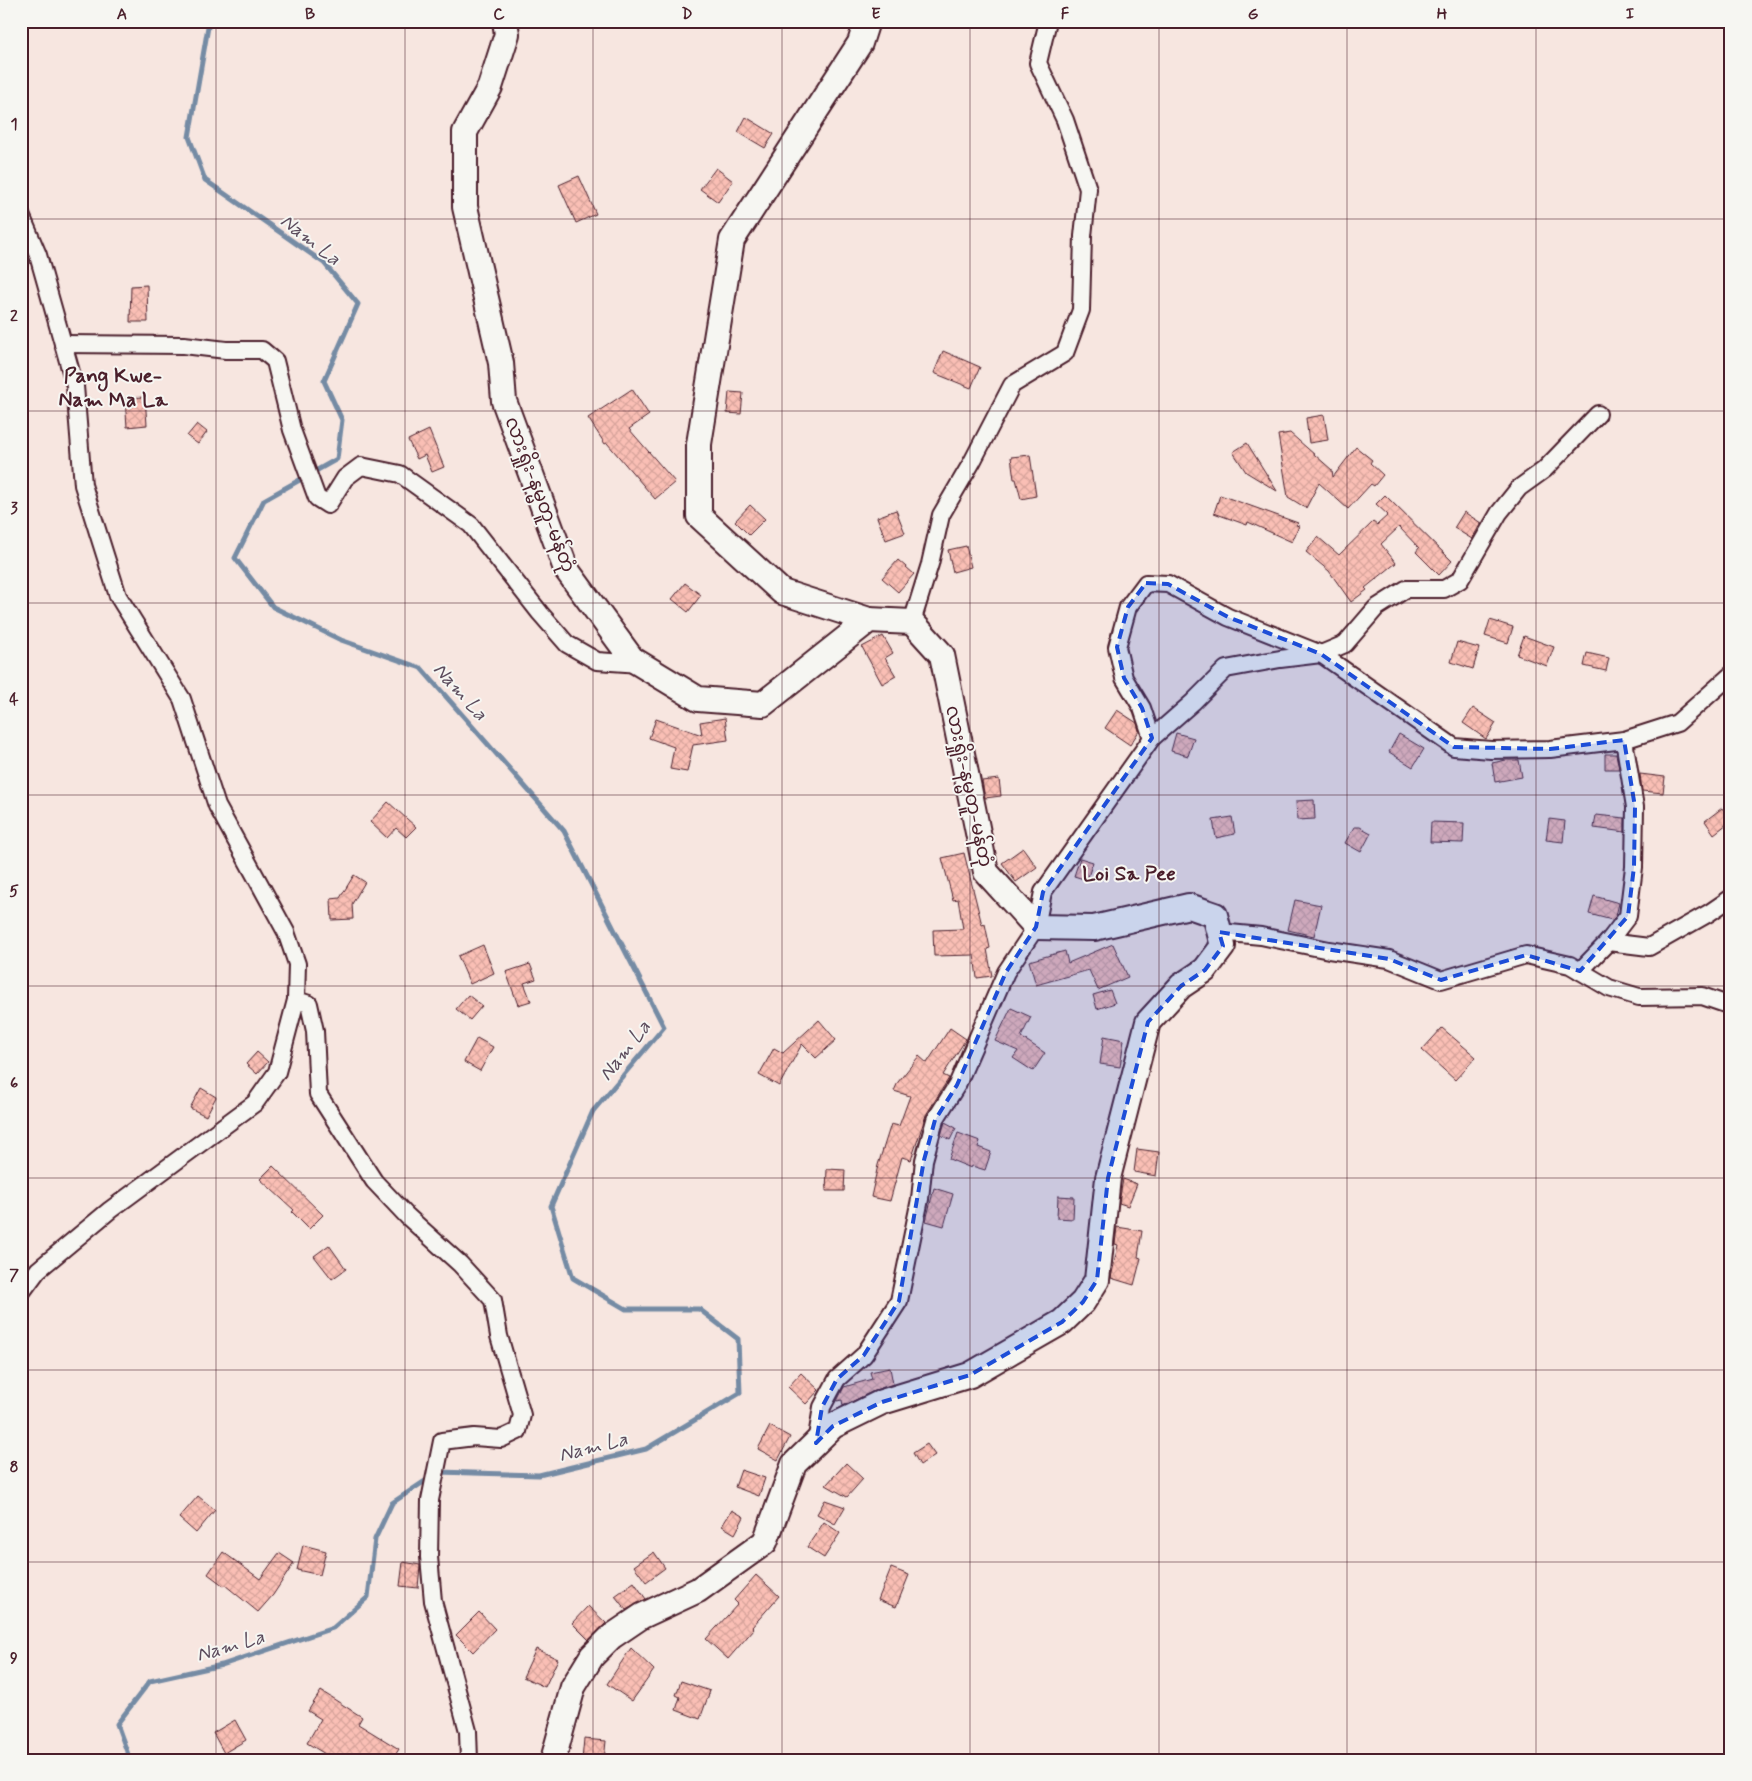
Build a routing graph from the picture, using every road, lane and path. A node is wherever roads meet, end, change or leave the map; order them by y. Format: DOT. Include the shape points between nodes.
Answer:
graph roads {
  1 [pos="505,21"];
  2 [pos="867,21"];
  3 [pos="1048,21"];
  4 [pos="21,215"];
  5 [pos="63,344"];
  6 [pos="1598,414"];
  7 [pos="869,620"];
  8 [pos="912,622"];
  9 [pos="1321,654"];
  10 [pos="640,664"];
  11 [pos="1731,675"];
  12 [pos="1152,738"];
  13 [pos="1624,740"];
  14 [pos="1731,898"];
  15 [pos="1036,927"];
  16 [pos="1219,932"];
  17 [pos="1608,942"];
  18 [pos="1580,971"];
  19 [pos="296,1000"];
  20 [pos="1731,1006"];
  21 [pos="21,1294"];
  22 [pos="816,1442"];
  23 [pos="469,1760"];
  24 [pos="553,1760"];
  1 -- 10 [label="main road, လားရှိုး-နမ္မတူ-မန်တုံ" via="507,34 490,87 465,132 465,207 501,363 504,401 566,569 632,660"];
  2 -- 7 [label="main road" via="860,43 732,240 699,444 699,516 782,592"];
  3 -- 8 [label="street" via="1038,63 1066,120 1088,189 1081,310 1065,353 1012,385 941,516"];
  4 -- 5 [label="street" via="38,256"];
  5 -- 10 [label="street" via="184,345 262,350 275,361 292,430 317,498 328,505 345,478 361,466 400,474 471,525 567,644 597,661"];
  5 -- 19 [label="street" via="75,386 83,485 118,596 182,699 217,806 286,932 297,964"];
  6 -- 9 [label="street" via="1544,470 1519,488 1499,513 1460,580 1444,589 1406,589 1376,608 1345,644"];
  7 -- 8 [label="main road"];
  7 -- 10 [label="main road, လားရှိုး-နမ္မတူ-မန်တုံ" via="763,704 698,699"];
  8 -- 15 [label="main road, လားရှိုး-နမ္မတူ-မန်တုံ" via="942,655 986,872"];
  9 -- 12 [label="street" via="1226,669"];
  9 -- 12 [label="street" via="1228,617 1168,584 1146,583 1128,608 1117,647 1124,678 1142,708"];
  9 -- 13 [label="street" via="1454,747 1550,749"];
  11 -- 13 [label="street" via="1677,723"];
  12 -- 15 [label="street" via="1043,892"];
  13 -- 17 [label="street" via="1635,807 1634,867 1628,916"];
  14 -- 17 [label="street" via="1649,947"];
  15 -- 16 [label="main road" via="1094,928 1188,906 1215,914"];
  15 -- 22 [label="street" via="1006,972 957,1084 935,1120 924,1160 920,1199 900,1301 864,1355 837,1380 822,1407"];
  16 -- 18 [label="street" via="1261,936 1389,959 1441,980 1526,956 1570,965"];
  16 -- 22 [label="main road" via="1223,946 1205,970 1181,986 1148,1022 1108,1178 1097,1280 1083,1302 1062,1322 970,1375 882,1402 833,1426"];
  17 -- 18 [label="street"];
  18 -- 20 [label="street" via="1609,988 1639,997 1702,996"];
  19 -- 21 [label="street" via="277,1072 254,1103 110,1210 38,1270"];
  19 -- 23 [label="street" via="309,1004 315,1031 318,1094 374,1181 493,1300 499,1336 522,1415 518,1431 501,1440 474,1437 442,1442 430,1500 429,1557 433,1601 468,1731"];
  22 -- 24 [label="main road" via="794,1464 765,1542 698,1590 642,1616 592,1656 573,1687"];
}
